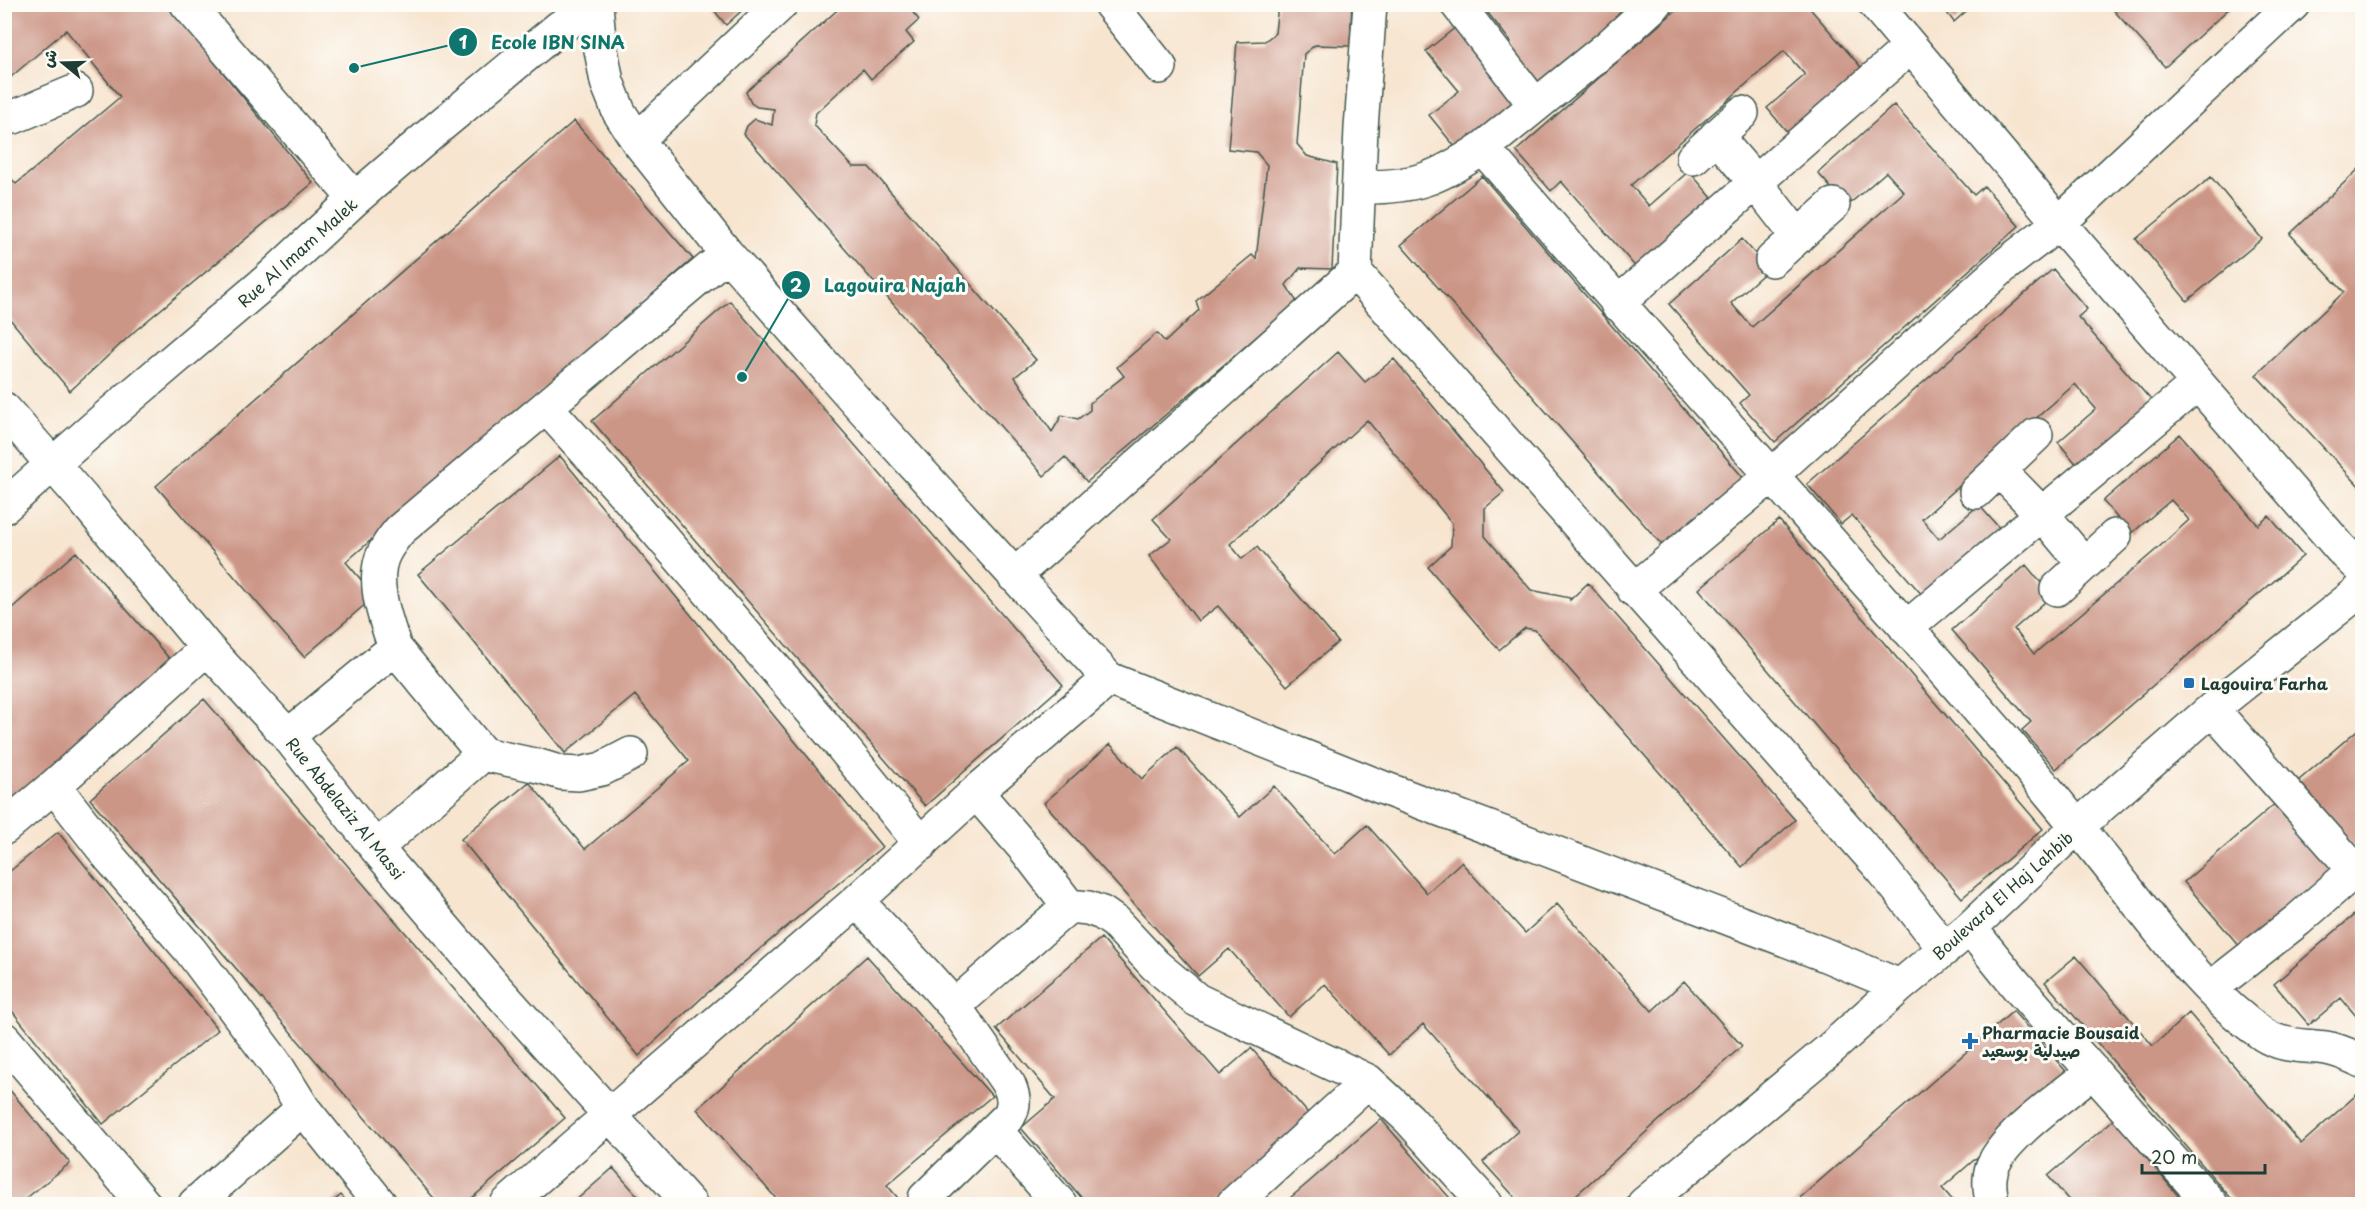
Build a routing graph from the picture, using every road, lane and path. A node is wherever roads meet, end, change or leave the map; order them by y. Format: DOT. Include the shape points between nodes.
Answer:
graph roads {
  1 [pos="187,4"];
  2 [pos="781,4"];
  3 [pos="1110,4"];
  4 [pos="1370,4"];
  5 [pos="1456,4"];
  6 [pos="1655,4"];
  7 [pos="1875,4"];
  8 [pos="2293,4"];
  9 [pos="596,5"];
  10 [pos="1910,47"];
  11 [pos="1160,67"];
  12 [pos="76,91"];
  13 [pos="1535,105"];
  14 [pos="1742,113"];
  15 [pos="4,116"];
  16 [pos="637,140"];
  17 [pos="1483,148"];
  18 [pos="1756,183"];
  19 [pos="1359,187"];
  20 [pos="354,200"];
  21 [pos="1833,205"];
  22 [pos="2059,223"];
  23 [pos="1798,237"];
  24 [pos="727,254"];
  25 [pos="1772,260"];
  26 [pos="1355,272"];
  27 [pos="1617,304"];
  28 [pos="2198,384"];
  29 [pos="546,407"];
  30 [pos="4,408"];
  31 [pos="2036,435"];
  32 [pos="52,465"];
  33 [pos="1999,470"];
  34 [pos="1773,475"];
  35 [pos="1976,492"];
  36 [pos="4,507"];
  37 [pos="2043,514"];
  38 [pos="2115,536"];
  39 [pos="2084,564"];
  40 [pos="2362,569"];
  41 [pos="1014,576"];
  42 [pos="2057,589"];
  43 [pos="2362,589"];
  44 [pos="1634,590"];
  45 [pos="1906,628"];
  46 [pos="207,648"];
  47 [pos="395,648"];
  48 [pos="1109,679"];
  49 [pos="2212,709"];
  50 [pos="288,736"];
  51 [pos="483,754"];
  52 [pos="631,754"];
  53 [pos="54,786"];
  54 [pos="976,792"];
  55 [pos="2078,826"];
  56 [pos="4,828"];
  57 [pos="921,844"];
  58 [pos="376,848"];
  59 [pos="2360,871"];
  60 [pos="856,901"];
  61 [pos="1069,906"];
  62 [pos="1970,928"];
  63 [pos="1944,948"];
  64 [pos="1899,986"];
  65 [pos="2210,989"];
  66 [pos="954,1006"];
  67 [pos="4,1039"];
  68 [pos="2362,1062"];
  69 [pos="2093,1071"];
  70 [pos="1368,1081"];
  71 [pos="303,1108"];
  72 [pos="610,1114"];
  73 [pos="995,1130"];
  74 [pos="925,1198"];
  75 [pos="144,1204"];
  76 [pos="195,1204"];
  77 [pos="380,1204"];
  78 [pos="507,1204"];
  79 [pos="690,1204"];
  80 [pos="1060,1204"];
  81 [pos="1233,1204"];
  82 [pos="1486,1204"];
  83 [pos="1644,1204"];
  84 [pos="1993,1204"];
  85 [pos="2211,1204"];
  1 -- 20 [label="street"];
  2 -- 16 [label="street"];
  3 -- 11 [label="street"];
  4 -- 19 [label="street"];
  5 -- 13 [label="street"];
  6 -- 13 [label="street"];
  7 -- 10 [label="street"];
  8 -- 22 [label="street"];
  9 -- 16 [label="street" via="607,82 619,112"];
  9 -- 20 [label="street, Rue Al Imam Malek" via="560,27"];
  10 -- 18 [label="street"];
  10 -- 22 [label="street"];
  12 -- 15 [label="street" via="14,117"];
  13 -- 17 [label="street"];
  14 -- 18 [label="street" via="1705,147"];
  16 -- 24 [label="street"];
  17 -- 19 [label="street" via="1420,182"];
  17 -- 27 [label="street"];
  18 -- 23 [label="street"];
  18 -- 27 [label="street"];
  19 -- 26 [label="street"];
  20 -- 32 [label="street, Rue Al Imam Malek" via="269,279"];
  21 -- 23 [label="street"];
  22 -- 28 [label="street"];
  22 -- 34 [label="street"];
  23 -- 25 [label="street"];
  24 -- 29 [label="street"];
  24 -- 41 [label="street"];
  26 -- 41 [label="street"];
  26 -- 44 [label="street"];
  27 -- 34 [label="street"];
  28 -- 37 [label="street"];
  28 -- 40 [label="street"];
  29 -- 47 [label="street" via="414,516 383,554 378,576"];
  29 -- 57 [label="street" via="835,738"];
  30 -- 32 [label="street, Rue Abdelaziz Al Massi"];
  31 -- 33 [label="street"];
  32 -- 36 [label="street, Rue Al Imam Malek"];
  32 -- 46 [label="street, Rue Abdelaziz Al Massi"];
  33 -- 35 [label="street"];
  33 -- 37 [label="street"];
  34 -- 44 [label="street"];
  34 -- 45 [label="street"];
  37 -- 39 [label="street"];
  37 -- 45 [label="street"];
  38 -- 39 [label="street"];
  39 -- 42 [label="street"];
  41 -- 48 [label="street"];
  43 -- 49 [label="street, Boulevard El Haj Lahbib"];
  44 -- 63 [label="street" via="1882,869"];
  45 -- 55 [label="street"];
  46 -- 50 [label="street, Rue Abdelaziz Al Massi"];
  46 -- 53 [label="street"];
  47 -- 50 [label="street"];
  47 -- 51 [label="street"];
  48 -- 54 [label="street"];
  48 -- 64 [label="street"];
  49 -- 55 [label="street, Boulevard El Haj Lahbib"];
  49 -- 59 [label="street"];
  50 -- 58 [label="street, Rue Abdelaziz Al Massi"];
  51 -- 52 [label="street" via="562,774 602,769"];
  51 -- 58 [label="street"];
  53 -- 56 [label="street"];
  53 -- 71 [label="street" via="111,860 190,950 275,1063"];
  54 -- 57 [label="street"];
  54 -- 61 [label="street"];
  55 -- 62 [label="street, Boulevard El Haj Lahbib"];
  55 -- 65 [label="street"];
  57 -- 60 [label="street"];
  58 -- 72 [label="street, Rue Abdelaziz Al Massi"];
  59 -- 65 [label="street"];
  60 -- 66 [label="street"];
  60 -- 72 [label="street"];
  61 -- 66 [label="street"];
  61 -- 70 [label="street" via="1088,908 1115,922 1197,1000"];
  62 -- 63 [label="street, Boulevard El Haj Lahbib"];
  62 -- 69 [label="street"];
  63 -- 64 [label="street, Boulevard El Haj Lahbib"];
  64 -- 83 [label="street, Boulevard El Haj Lahbib" via="1829,1050"];
  65 -- 68 [label="street" via="2274,1041 2330,1048"];
  66 -- 73 [label="street" via="1014,1095 1014,1107"];
  67 -- 75 [label="street"];
  69 -- 84 [label="street" via="2006,1145 1992,1168 1989,1189"];
  69 -- 85 [label="street"];
  70 -- 81 [label="street"];
  70 -- 82 [label="street" via="1409,1119"];
  71 -- 76 [label="street"];
  71 -- 77 [label="street"];
  72 -- 78 [label="street"];
  72 -- 79 [label="street, Rue Abdelaziz Al Massi"];
  73 -- 74 [label="street"];
  73 -- 80 [label="street"];
}
